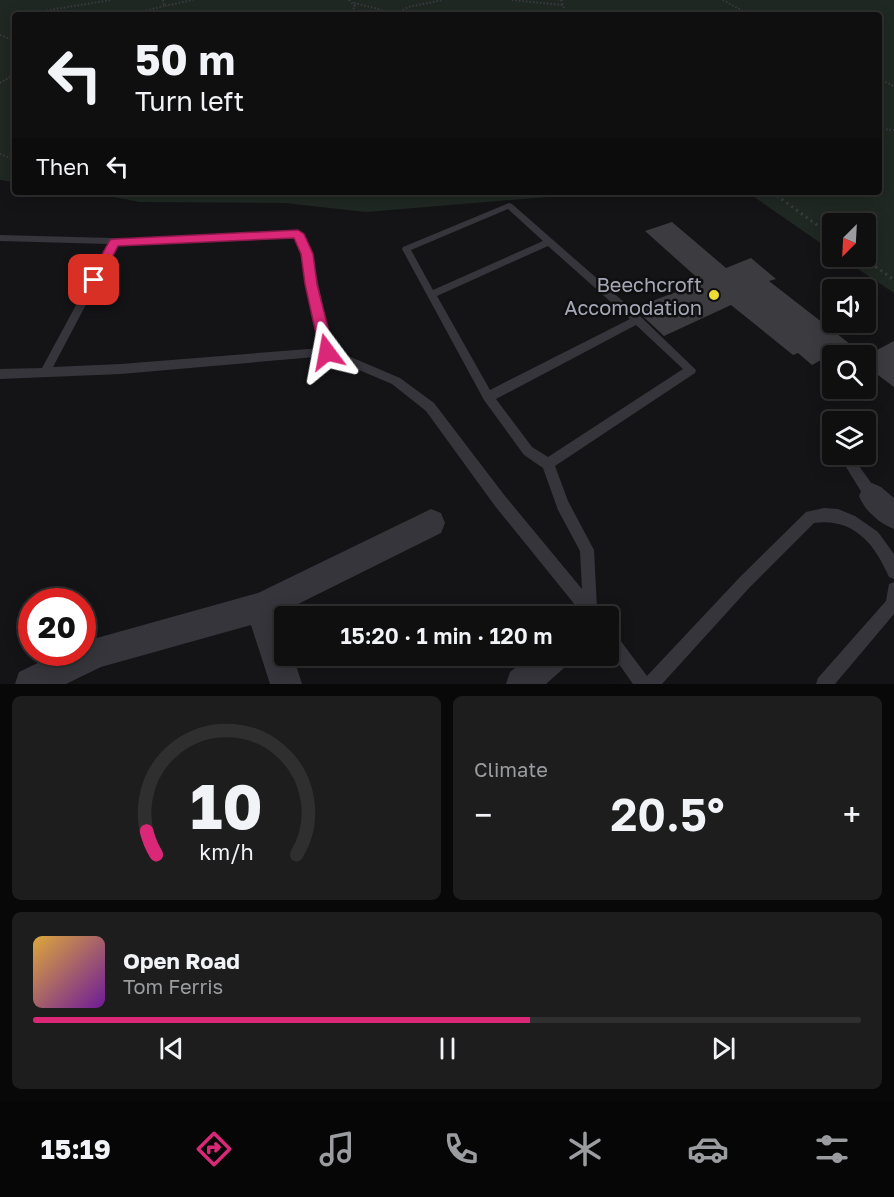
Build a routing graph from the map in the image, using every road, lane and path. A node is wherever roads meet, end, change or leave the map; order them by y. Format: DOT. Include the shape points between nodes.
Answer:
graph roads {
  1 [pos="111,0"];
  2 [pos="163,0"];
  3 [pos="193,0"];
  4 [pos="349,0"];
  5 [pos="443,0"];
  6 [pos="512,0"];
  7 [pos="561,0"];
  8 [pos="723,0"];
  9 [pos="354,3"];
  10 [pos="563,4"];
  11 [pos="164,6"];
  12 [pos="43,11"];
  13 [pos="141,12"];
  14 [pos="352,12"];
  15 [pos="386,12"];
  16 [pos="399,12"];
  17 [pos="567,12"];
  18 [pos="745,12"];
  19 [pos="776,195"];
  20 [pos="822,229"];
  21 [pos="0,238"];
  22 [pos="549,242"];
  23 [pos="114,243"];
  24 [pos="876,267"];
  25 [pos="894,280"];
  26 [pos="431,295"];
  27 [pos="637,320"];
  28 [pos="327,352"];
  29 [pos="45,372"];
  30 [pos="0,374"];
  31 [pos="488,397"];
  32 [pos="548,464"];
  33 [pos="851,465"];
  34 [pos="872,496"];
  35 [pos="894,516"];
  36 [pos="431,523"];
  37 [pos="894,572"];
  38 [pos="894,590"];
  39 [pos="585,606"];
  40 [pos="591,606"];
  41 [pos="261,607"];
  42 [pos="619,651"];
  43 [pos="543,666"];
  44 [pos="31,684"];
  45 [pos="286,684"];
  46 [pos="522,684"];
  47 [pos="643,684"];
  48 [pos="651,684"];
  49 [pos="824,684"];
  1 -- 12 [label="path"];
  2 -- 11 [label="path"];
  3 -- 11 [label="path"];
  4 -- 9 [label="path"];
  5 -- 16 [label="path"];
  6 -- 10 [label="path"];
  7 -- 10 [label="path"];
  8 -- 18 [label="path"];
  9 -- 14 [label="path"];
  9 -- 15 [label="path"];
  10 -- 17 [label="path"];
  11 -- 13 [label="path"];
  19 -- 20 [label="path"];
  21 -- 23 [label="lane"];
  22 -- 26 [label="lane"];
  22 -- 26 [label="lane" via="509,206 406,249"];
  22 -- 27 [label="lane"];
  23 -- 28 [label="lane" via="298,234 307,254"];
  23 -- 29 [label="lane"];
  24 -- 25 [label="path"];
  26 -- 31 [label="lane"];
  27 -- 31 [label="lane"];
  27 -- 32 [label="lane" via="691,370"];
  28 -- 29 [label="lane"];
  28 -- 39 [label="lane" via="396,381 430,407"];
  29 -- 30 [label="lane"];
  31 -- 32 [label="lane" via="528,451"];
  32 -- 40 [label="lane" via="562,505 587,550"];
  33 -- 34 [label="lane"];
  34 -- 35 [label="street"];
  36 -- 41 [label="street"];
  37 -- 48 [label="lane" via="882,547 858,524 826,513 811,517"];
  38 -- 49 [label="lane" via="893,604"];
  41 -- 44 [label="street" via="98,652"];
  41 -- 45 [label="street"];
  42 -- 47 [label="lane"];
  43 -- 46 [label="street"];
}
